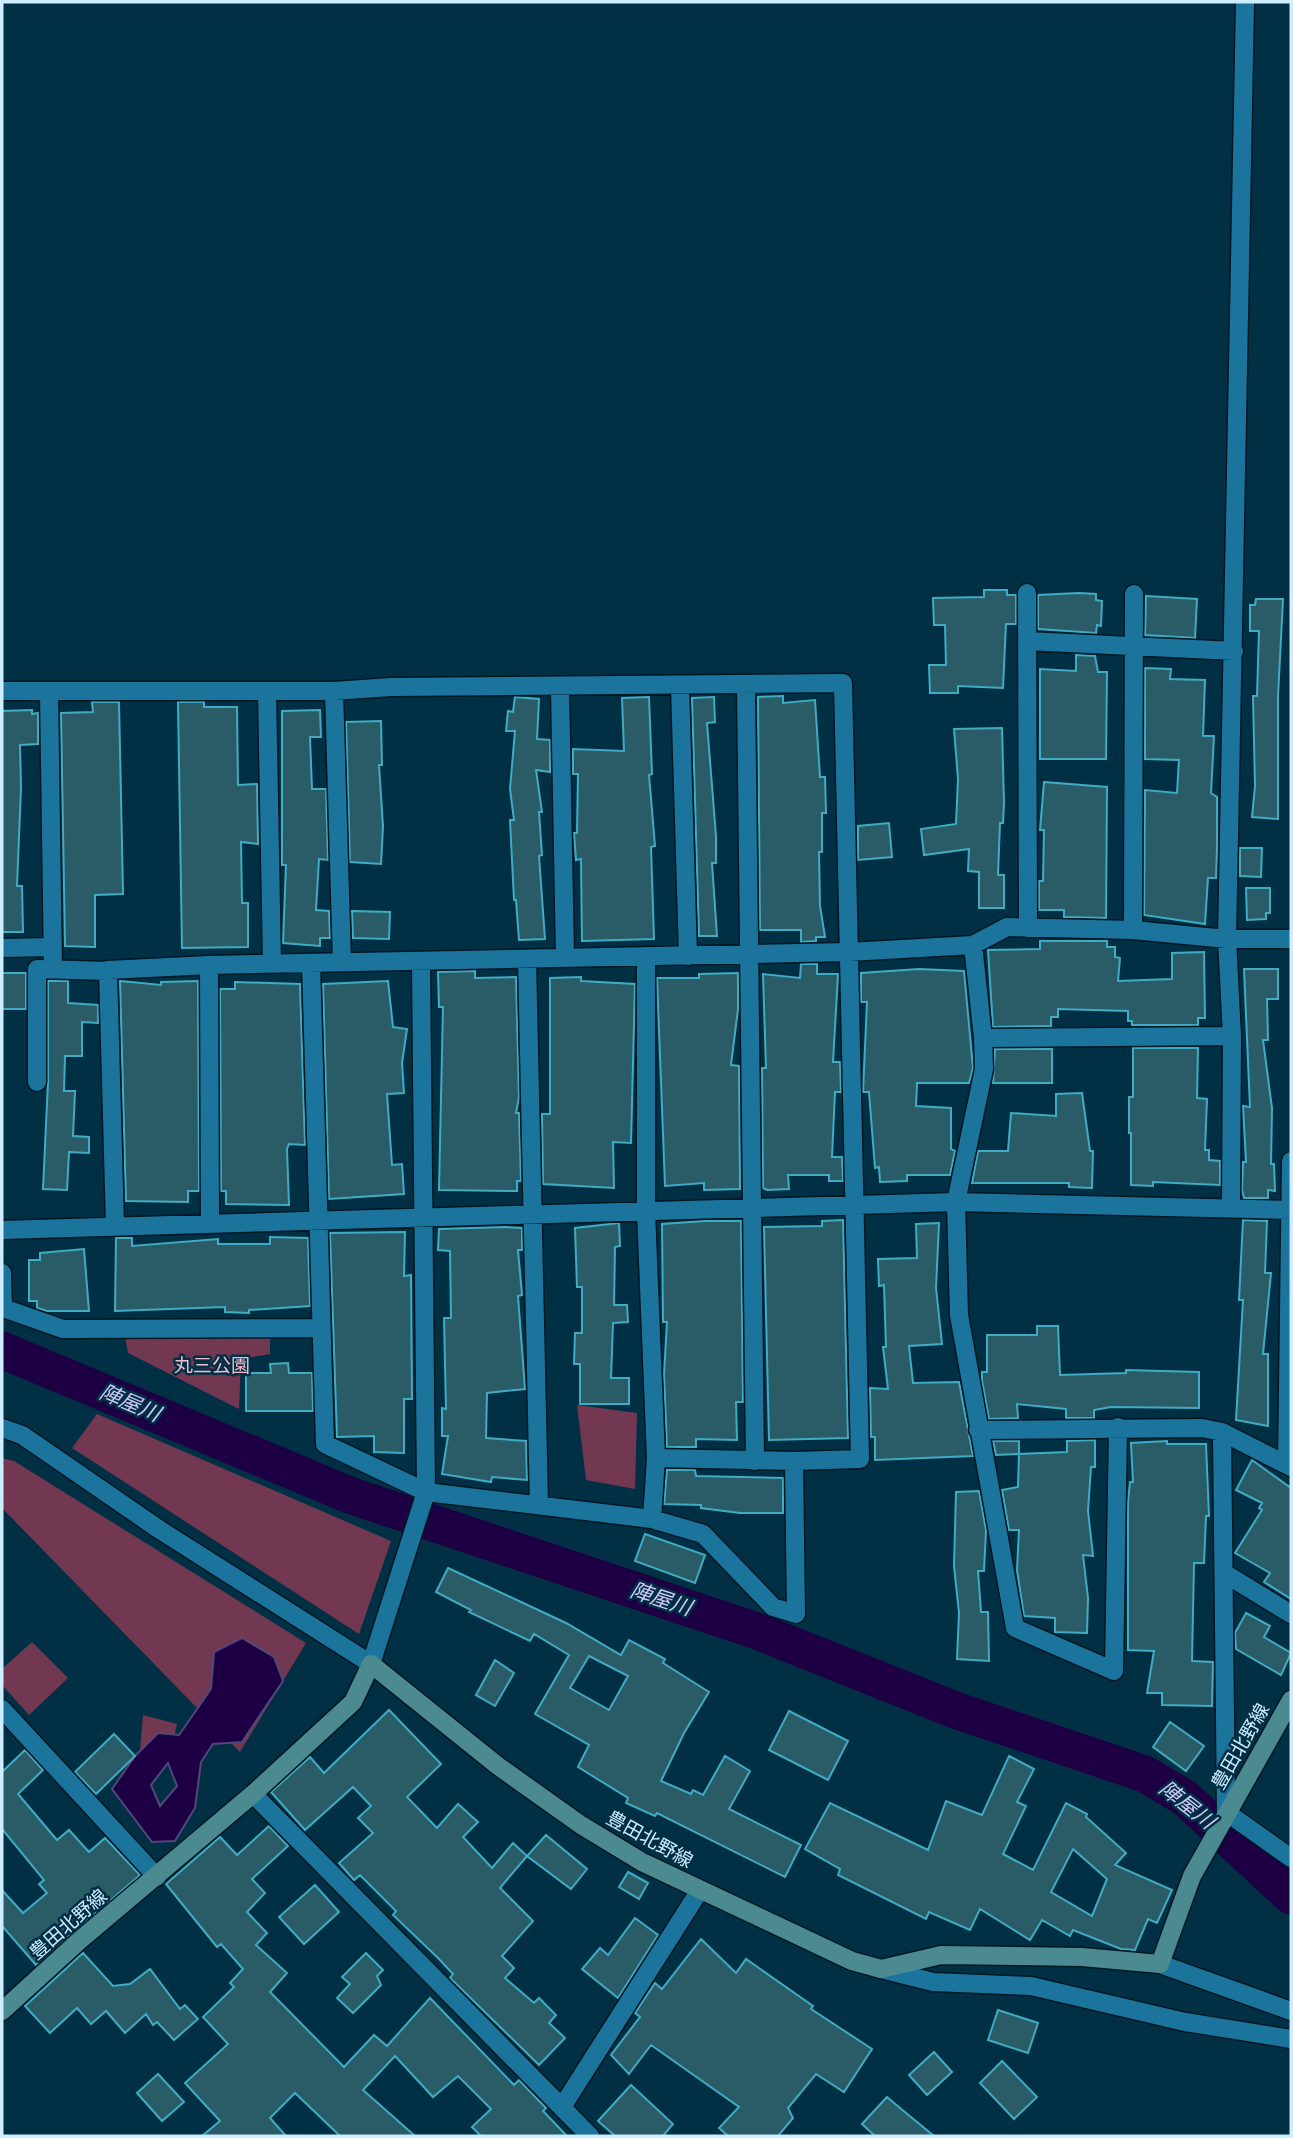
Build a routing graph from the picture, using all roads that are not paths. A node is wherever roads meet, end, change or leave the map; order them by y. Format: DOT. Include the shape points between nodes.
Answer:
graph roads {
  1 [pos="1245,2"];
  2 [pos="1027,593"];
  3 [pos="1135,594"];
  4 [pos="1027,641"];
  5 [pos="1132,646"];
  6 [pos="1234,651"];
  7 [pos="746,685"];
  8 [pos="680,686"];
  9 [pos="560,687"];
  10 [pos="2,691"];
  11 [pos="49,691"];
  12 [pos="267,691"];
  13 [pos="334,691"];
  14 [pos="1028,928"];
  15 [pos="1133,930"];
  16 [pos="1227,939"];
  17 [pos="1291,939"];
  18 [pos="973,945"];
  19 [pos="53,947"];
  20 [pos="2,948"];
  21 [pos="849,953"];
  22 [pos="748,955"];
  23 [pos="646,956"];
  24 [pos="688,956"];
  25 [pos="565,958"];
  26 [pos="527,959"];
  27 [pos="421,961"];
  28 [pos="342,962"];
  29 [pos="311,963"];
  30 [pos="272,964"];
  31 [pos="209,965"];
  32 [pos="53,969"];
  33 [pos="108,971"];
  34 [pos="1232,1036"];
  35 [pos="984,1038"];
  36 [pos="37,1082"];
  37 [pos="1291,1161"];
  38 [pos="956,1202"];
  39 [pos="854,1205"];
  40 [pos="1231,1207"];
  41 [pos="752,1208"];
  42 [pos="1291,1210"];
  43 [pos="646,1211"];
  44 [pos="533,1214"];
  45 [pos="424,1217"];
  46 [pos="318,1220"];
  47 [pos="210,1224"];
  48 [pos="115,1226"];
  49 [pos="2,1230"];
  50 [pos="2,1273"];
  51 [pos="321,1328"];
  52 [pos="1118,1427"];
  53 [pos="2,1428"];
  54 [pos="978,1430"];
  55 [pos="1222,1432"];
  56 [pos="656,1458"];
  57 [pos="755,1461"];
  58 [pos="794,1461"];
  59 [pos="1289,1466"];
  60 [pos="425,1500"];
  61 [pos="539,1505"];
  62 [pos="652,1518"];
  63 [pos="1224,1573"];
  64 [pos="1291,1614"];
  65 [pos="370,1664"];
  66 [pos="1291,1700"];
  67 [pos="2,1709"];
  68 [pos="253,1794"];
  69 [pos="1226,1812"];
  70 [pos="1291,1858"];
  71 [pos="157,1877"];
  72 [pos="700,1890"];
  73 [pos="1160,1964"];
  74 [pos="881,1969"];
  75 [pos="2,2011"];
  76 [pos="1291,2011"];
  77 [pos="1291,2039"];
  78 [pos="562,2107"];
  79 [pos="590,2136"];
  1 -- 6 [label="street"];
  2 -- 4 [label="street"];
  3 -- 5 [label="street"];
  4 -- 5 [label="street"];
  4 -- 14 [label="street"];
  5 -- 6 [label="street"];
  5 -- 15 [label="street"];
  6 -- 16 [label="street"];
  7 -- 8 [label="street"];
  7 -- 21 [label="street" via="843,683"];
  7 -- 22 [label="street"];
  8 -- 9 [label="street"];
  8 -- 24 [label="street"];
  9 -- 13 [label="street"];
  9 -- 25 [label="street"];
  10 -- 11 [label="street"];
  11 -- 12 [label="street"];
  11 -- 19 [label="street"];
  12 -- 13 [label="street"];
  12 -- 30 [label="street"];
  13 -- 28 [label="street"];
  14 -- 15 [label="street"];
  14 -- 18 [label="street" via="1007,926"];
  15 -- 16 [label="street"];
  16 -- 17 [label="street"];
  16 -- 34 [label="street"];
  18 -- 21 [label="street"];
  18 -- 35 [label="street"];
  19 -- 20 [label="street"];
  19 -- 32 [label="street"];
  21 -- 22 [label="street"];
  21 -- 39 [label="street"];
  22 -- 24 [label="street"];
  22 -- 41 [label="street"];
  23 -- 24 [label="street"];
  23 -- 25 [label="street"];
  23 -- 43 [label="street"];
  25 -- 26 [label="street"];
  26 -- 27 [label="street"];
  26 -- 44 [label="street"];
  27 -- 28 [label="street"];
  27 -- 45 [label="street"];
  28 -- 29 [label="street"];
  29 -- 30 [label="street"];
  29 -- 46 [label="street"];
  30 -- 31 [label="street"];
  31 -- 33 [label="street"];
  31 -- 47 [label="street"];
  32 -- 33 [label="street"];
  32 -- 36 [label="street" via="37,969"];
  33 -- 48 [label="street"];
  34 -- 35 [label="street"];
  34 -- 40 [label="street"];
  35 -- 38 [label="street" via="984,1069"];
  37 -- 42 [label="street"];
  38 -- 39 [label="street"];
  38 -- 40 [label="street"];
  38 -- 54 [label="street" via="959,1315"];
  39 -- 41 [label="street"];
  39 -- 58 [label="street" via="860,1459"];
  40 -- 42 [label="street"];
  41 -- 43 [label="street"];
  41 -- 57 [label="street"];
  42 -- 59 [label="street"];
  43 -- 44 [label="street"];
  43 -- 56 [label="street"];
  44 -- 45 [label="street"];
  44 -- 61 [label="street"];
  45 -- 46 [label="street"];
  45 -- 60 [label="street"];
  46 -- 47 [label="street"];
  46 -- 51 [label="street"];
  47 -- 48 [label="street"];
  48 -- 49 [label="street"];
  50 -- 51 [label="street" via="3,1308 62,1329"];
  51 -- 60 [label="street" via="325,1444"];
  52 -- 54 [label="street"];
  52 -- 54 [label="street" via="1114,1671 1015,1628"];
  52 -- 55 [label="street"];
  53 -- 65 [label="street" via="22,1435"];
  55 -- 59 [label="street"];
  55 -- 63 [label="street"];
  56 -- 57 [label="street"];
  56 -- 62 [label="street"];
  57 -- 58 [label="street"];
  58 -- 62 [label="street" via="796,1614 773,1607 703,1534"];
  60 -- 61 [label="street"];
  60 -- 65 [label="street"];
  61 -- 62 [label="street"];
  63 -- 64 [label="street"];
  63 -- 69 [label="street"];
  65 -- 68 [label="main road, 豊田北野線" via="353,1702"];
  65 -- 72 [label="main road, 豊田北野線" via="581,1825 642,1863"];
  66 -- 69 [label="main road, 豊田北野線"];
  67 -- 71 [label="street"];
  68 -- 71 [label="main road, 豊田北野線"];
  68 -- 78 [label="street"];
  69 -- 70 [label="street"];
  69 -- 73 [label="main road, 豊田北野線" via="1192,1876"];
  71 -- 75 [label="main road, 豊田北野線"];
  72 -- 74 [label="main road, 豊田北野線" via="797,1938"];
  72 -- 78 [label="street"];
  73 -- 74 [label="main road, 豊田北野線" via="1082,1957 941,1955"];
  73 -- 76 [label="street"];
  74 -- 77 [label="street" via="933,1982 1031,1986 1185,2022"];
  78 -- 79 [label="street"];
}
